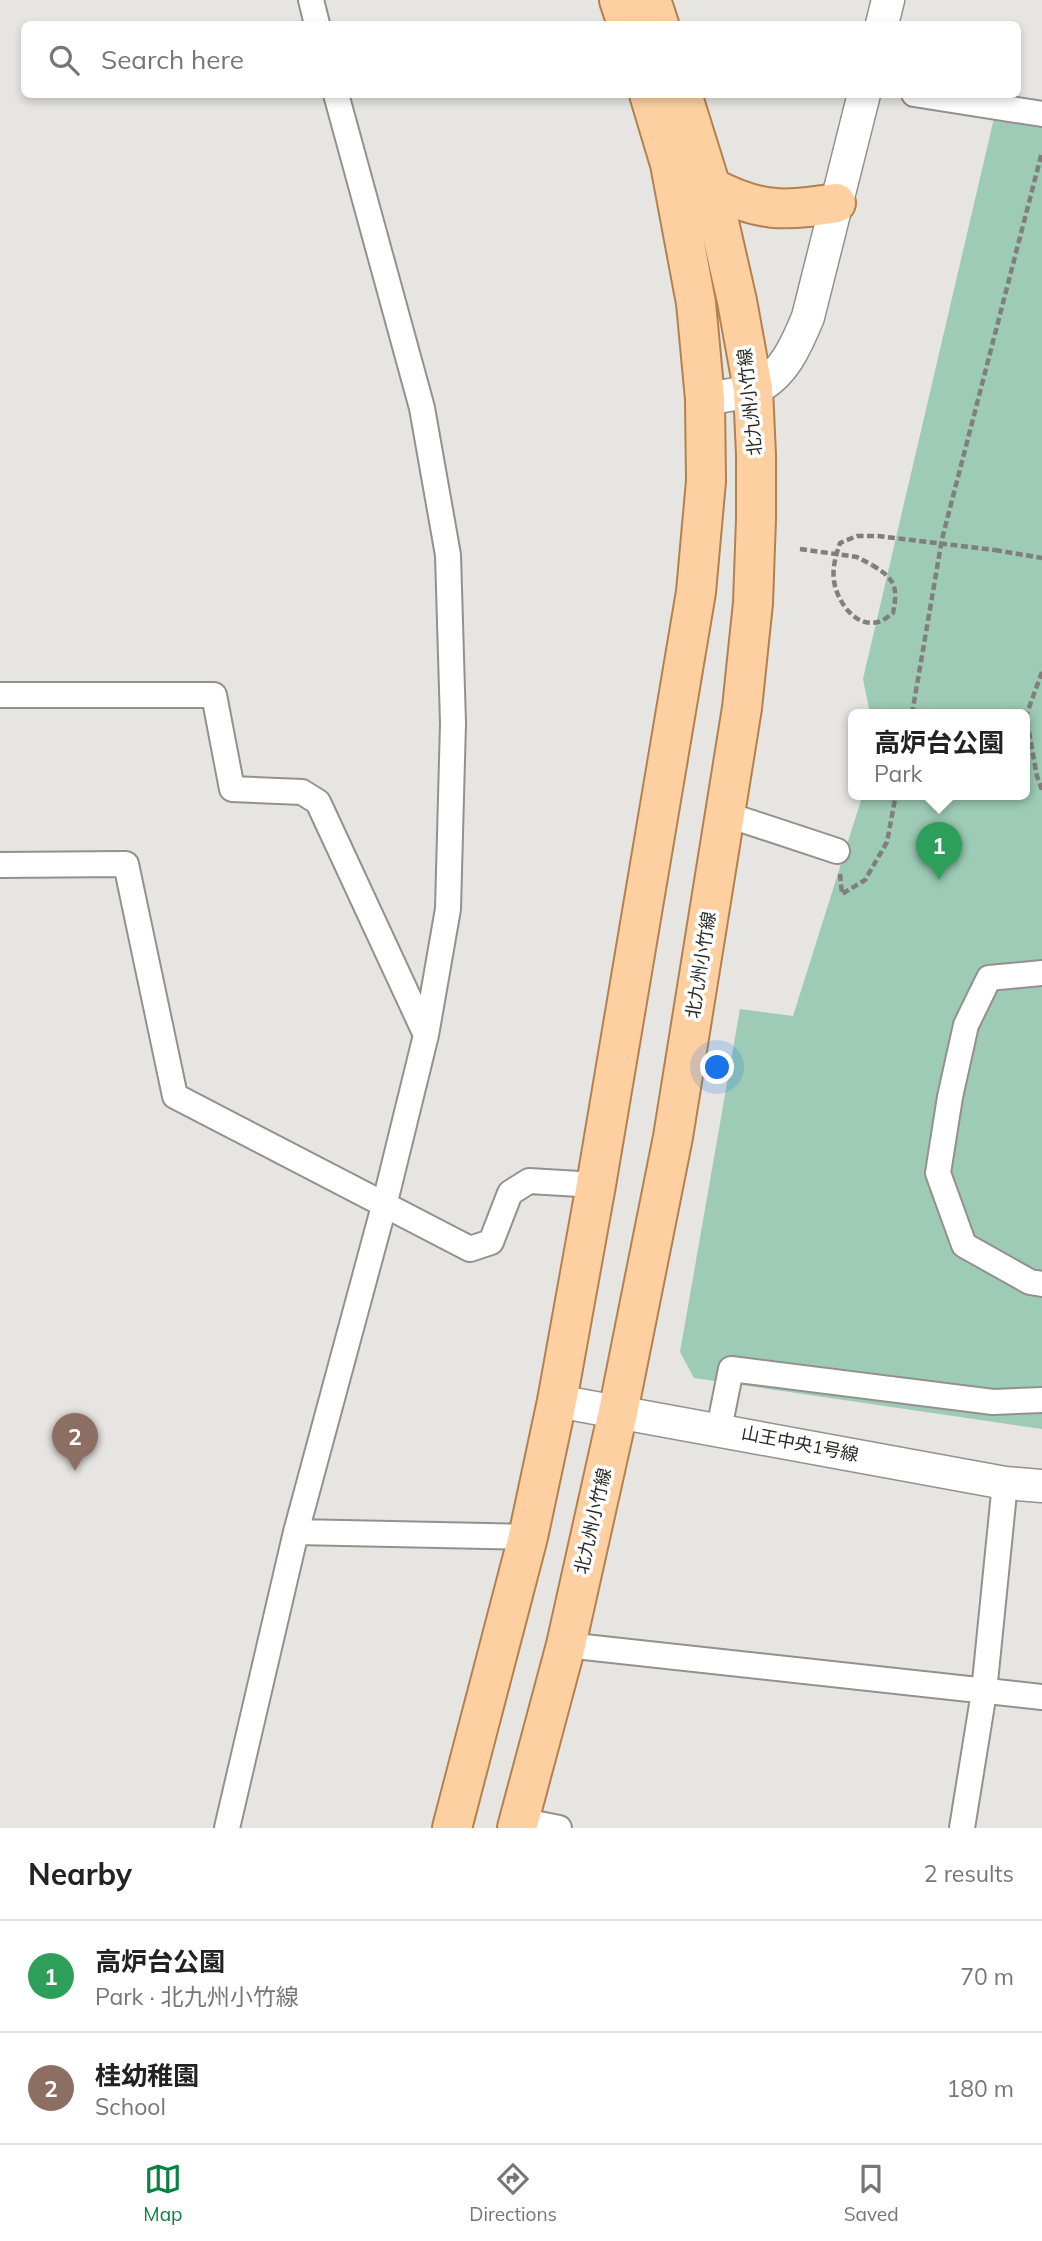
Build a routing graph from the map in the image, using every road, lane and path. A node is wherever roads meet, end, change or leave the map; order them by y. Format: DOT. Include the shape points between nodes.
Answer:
graph roads {
  1 [pos="311,0"];
  2 [pos="619,0"];
  3 [pos="651,0"];
  4 [pos="888,0"];
  5 [pos="316,21"];
  6 [pos="626,21"];
  7 [pos="658,21"];
  8 [pos="883,21"];
  9 [pos="337,98"];
  10 [pos="650,98"];
  11 [pos="683,98"];
  12 [pos="863,98"];
  13 [pos="940,98"];
  14 [pos="1042,114"];
  15 [pos="1042,152"];
  16 [pos="712,187"];
  17 [pos="836,203"];
  18 [pos="753,390"];
  19 [pos="705,399"];
  20 [pos="800,549"];
  21 [pos="1042,558"];
  22 [pos="1042,672"];
  23 [pos="0,695"];
  24 [pos="913,709"];
  25 [pos="1029,709"];
  26 [pos="1030,738"];
  27 [pos="1042,790"];
  28 [pos="895,800"];
  29 [pos="725,814"];
  30 [pos="837,851"];
  31 [pos="0,865"];
  32 [pos="1042,973"];
  33 [pos="426,1035"];
  34 [pos="596,1185"];
  35 [pos="384,1206"];
  36 [pos="1042,1284"];
  37 [pos="1042,1400"];
  38 [pos="557,1401"];
  39 [pos="618,1412"];
  40 [pos="719,1429"];
  41 [pos="1005,1483"];
  42 [pos="1042,1486"];
  43 [pos="296,1532"];
  44 [pos="528,1537"];
  45 [pos="566,1645"];
  46 [pos="984,1692"];
  47 [pos="1042,1697"];
  48 [pos="518,1824"];
  49 [pos="227,1828"];
  50 [pos="452,1828"];
  51 [pos="559,1828"];
  52 [pos="962,1828"];
  1 -- 5 [label="street"];
  2 -- 6 [label="main road"];
  3 -- 7 [label="main road"];
  4 -- 8 [label="street"];
  9 -- 33 [label="street" via="422,408 448,555 453,723 448,909"];
  10 -- 19 [label="main road" via="670,164 694,290"];
  11 -- 16 [label="main road, 北九州小竹線"];
  12 -- 17 [label="street"];
  13 -- 14 [label="street"];
  15 -- 24 [label="path" via="943,539"];
  16 -- 17 [label="main road" via="760,207 803,209"];
  16 -- 18 [label="main road, 北九州小竹線"];
  17 -- 18 [label="street" via="797,344 769,381"];
  18 -- 19 [label="street"];
  18 -- 29 [label="main road, 北九州小竹線" via="756,519 752,603"];
  19 -- 34 [label="main road" via="706,481 696,592"];
  20 -- 21 [label="path, bridge" via="857,557 882,571 894,583 896,596 893,613 878,622 862,621 848,612 834,579 835,560 840,543 857,536"];
  22 -- 25 [label="path"];
  23 -- 33 [label="street" via="214,695 232,789 302,792 318,802"];
  26 -- 27 [label="path"];
  28 -- 30 [label="path" via="887,842 864,880 842,894"];
  29 -- 30 [label="street"];
  29 -- 39 [label="main road, 北九州小竹線" via="673,1137"];
  31 -- 35 [label="street" via="126,864 175,1096"];
  32 -- 36 [label="street" via="989,978 966,1025 938,1173 964,1245 1030,1282"];
  33 -- 35 [label="street"];
  34 -- 35 [label="street" via="529,1181 510,1193 491,1242 470,1249"];
  34 -- 38 [label="main road"];
  35 -- 43 [label="street"];
  37 -- 40 [label="street" via="993,1402 731,1369"];
  38 -- 39 [label="street, 山王中央1号線"];
  38 -- 44 [label="main road"];
  39 -- 40 [label="street, 山王中央1号線"];
  39 -- 45 [label="main road, 北九州小竹線"];
  40 -- 41 [label="street, 山王中央1号線"];
  41 -- 42 [label="street, 山王中央1号線"];
  41 -- 46 [label="street"];
  43 -- 44 [label="street"];
  43 -- 49 [label="street"];
  44 -- 50 [label="main road"];
  45 -- 46 [label="street"];
  45 -- 48 [label="main road, 北九州小竹線"];
  46 -- 47 [label="street"];
  46 -- 52 [label="street"];
  48 -- 51 [label="street"];
}
